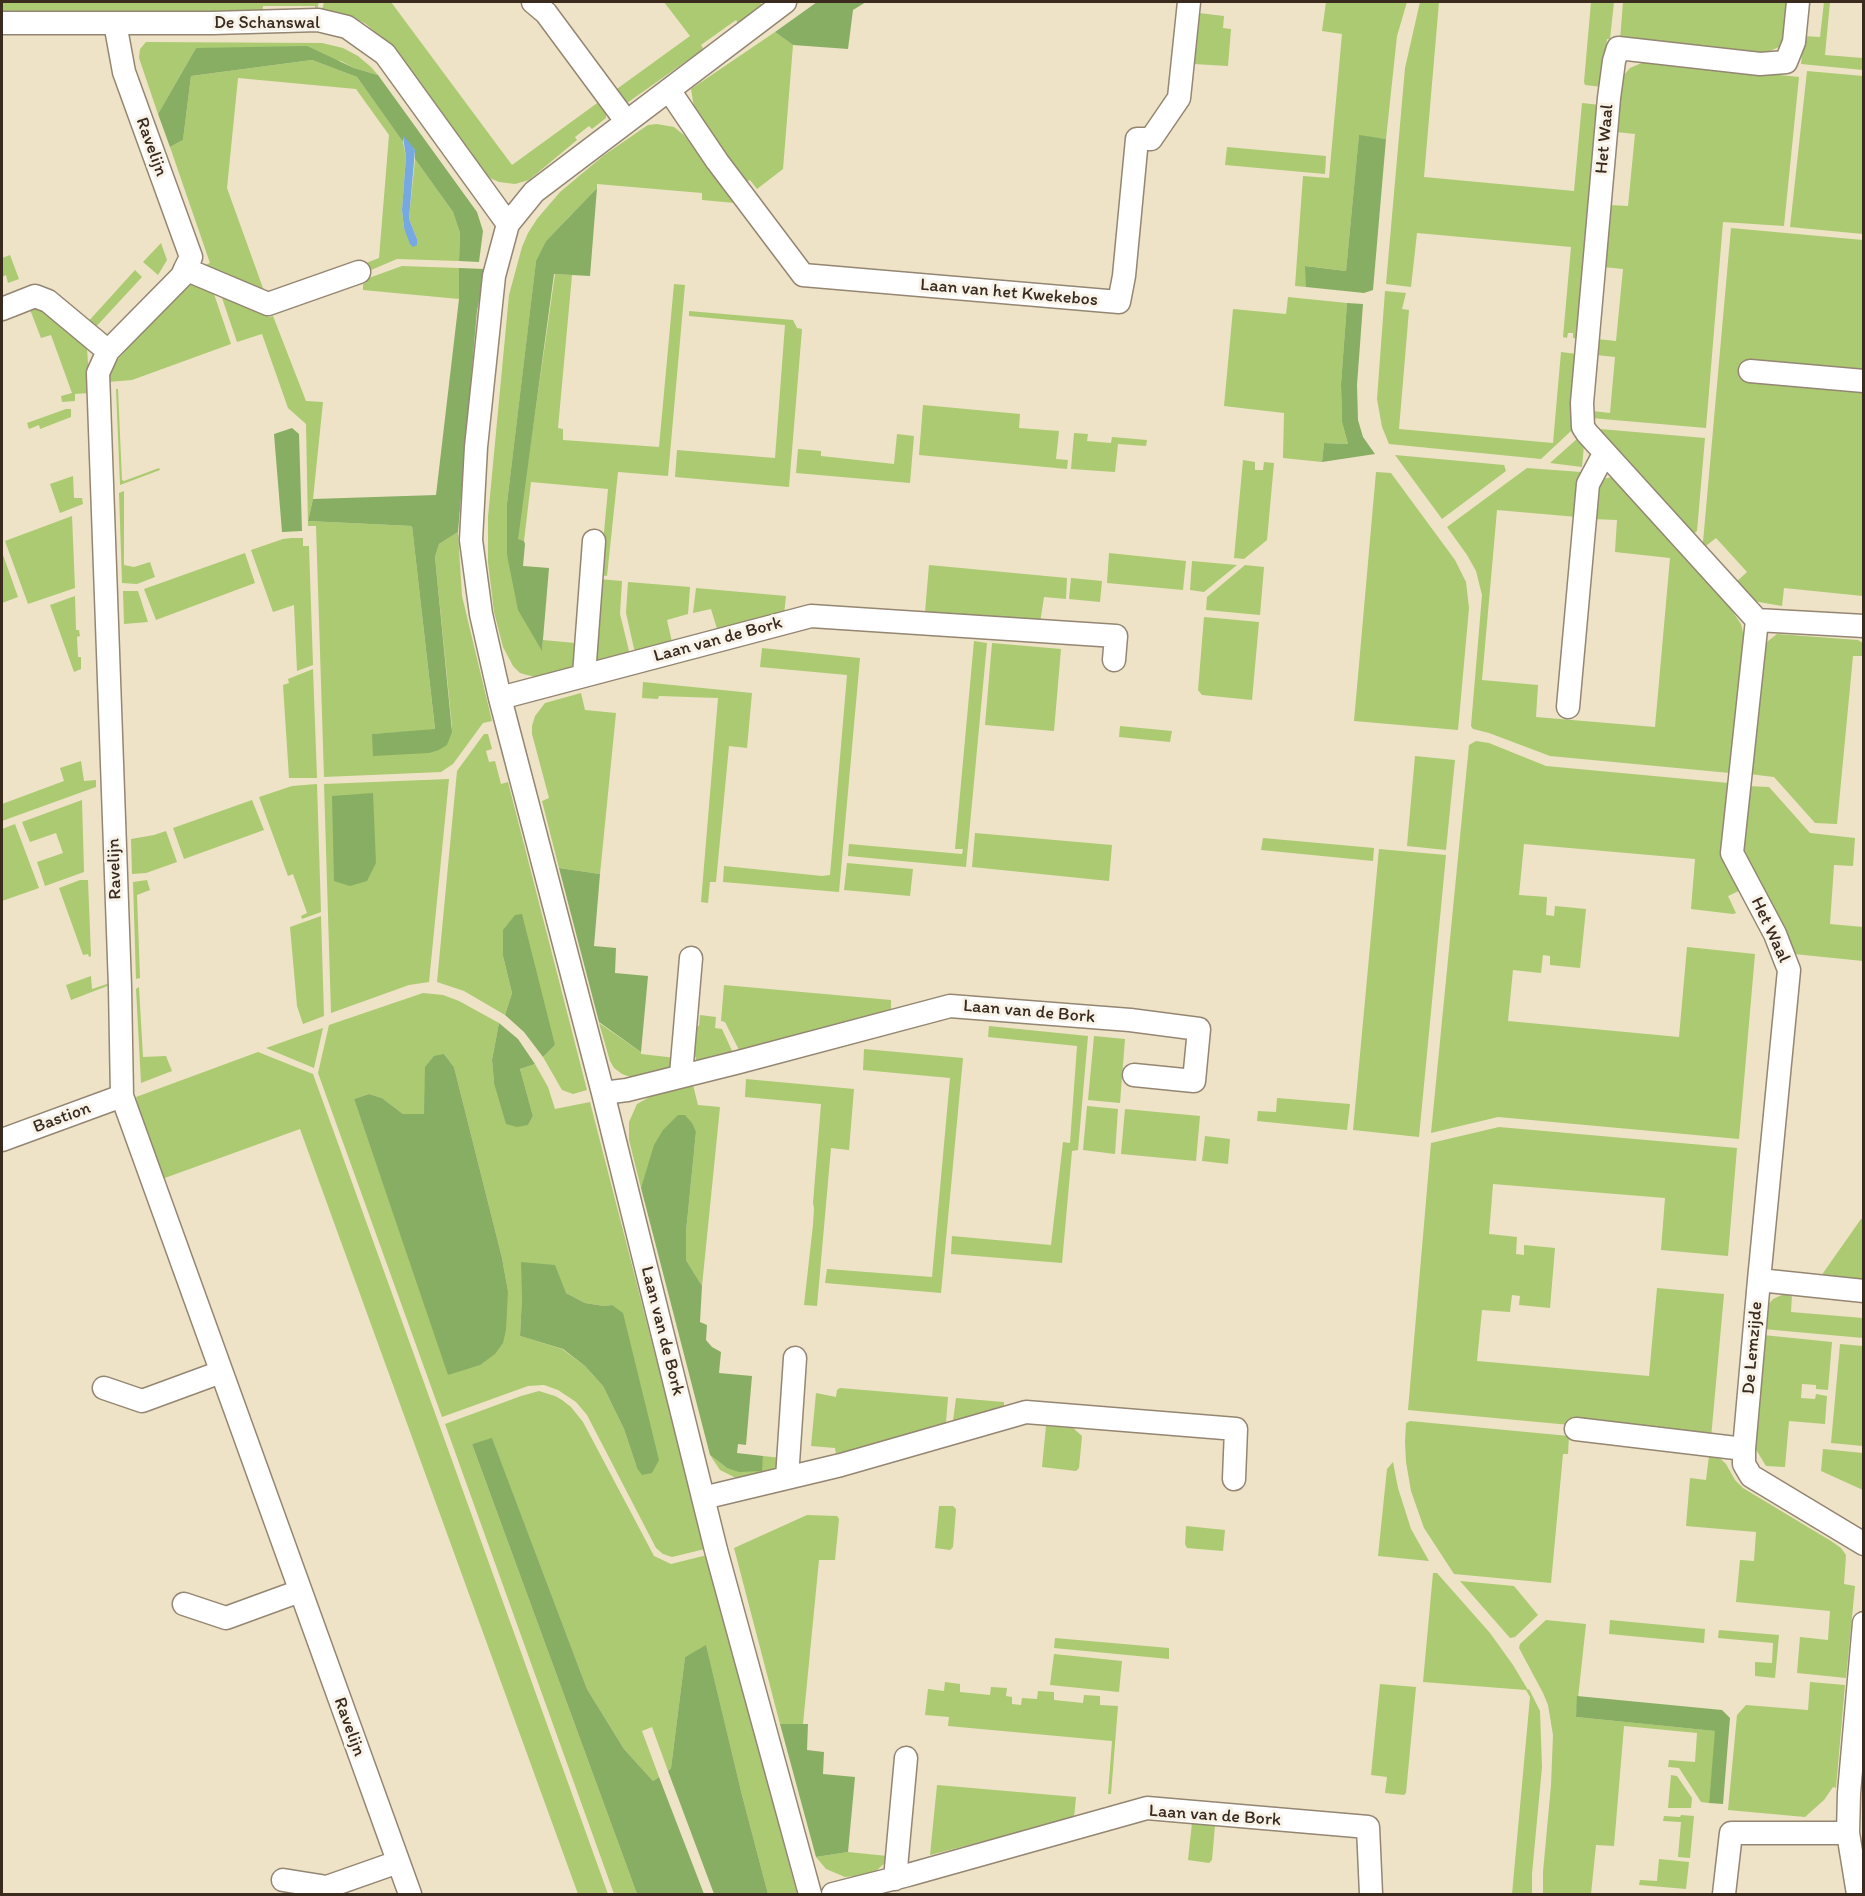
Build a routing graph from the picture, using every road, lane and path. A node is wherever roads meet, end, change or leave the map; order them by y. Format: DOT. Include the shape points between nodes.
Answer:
graph roads {
  1 [pos="533,2"];
  2 [pos="1189,2"];
  3 [pos="1798,2"];
  4 [pos="778,3"];
  5 [pos="2,23"];
  6 [pos="114,23"];
  7 [pos="669,90"];
  8 [pos="626,121"];
  9 [pos="508,224"];
  10 [pos="185,269"];
  11 [pos="359,272"];
  12 [pos="2,309"];
  13 [pos="108,351"];
  14 [pos="1750,371"];
  15 [pos="1863,381"];
  16 [pos="1604,454"];
  17 [pos="594,541"];
  18 [pos="1757,620"];
  19 [pos="1863,626"];
  20 [pos="1114,660"];
  21 [pos="584,675"];
  22 [pos="500,698"];
  23 [pos="1568,706"];
  24 [pos="691,958"];
  25 [pos="681,1075"];
  26 [pos="1134,1075"];
  27 [pos="603,1093"];
  28 [pos="122,1096"];
  29 [pos="2,1140"];
  30 [pos="1759,1280"];
  31 [pos="1863,1291"];
  32 [pos="795,1358"];
  33 [pos="221,1372"];
  34 [pos="104,1388"];
  35 [pos="1576,1429"];
  36 [pos="1744,1449"];
  37 [pos="787,1478"];
  38 [pos="1234,1479"];
  39 [pos="703,1498"];
  40 [pos="1863,1544"];
  41 [pos="300,1591"];
  42 [pos="184,1604"];
  43 [pos="1863,1623"];
  44 [pos="906,1758"];
  45 [pos="1848,1833"];
  46 [pos="398,1862"];
  47 [pos="895,1879"];
  48 [pos="283,1880"];
  49 [pos="410,1894"];
  50 [pos="810,1894"];
  51 [pos="833,1894"];
  52 [pos="1371,1894"];
  53 [pos="1724,1894"];
  54 [pos="1858,1894"];
  1 -- 8 [label="street" via="546,13"];
  2 -- 7 [label="street, Laan van het Kwekebos" via="1179,98 1151,139 1137,139 1119,302 802,275"];
  3 -- 16 [label="street, Het Waal" via="1794,42 1786,62 1760,64 1618,48 1609,98 1582,403 1583,427"];
  4 -- 7 [label="street"];
  5 -- 6 [label="street, De Schanswal"];
  6 -- 9 [label="street, De Schanswal" via="318,20 347,27 385,54"];
  6 -- 10 [label="street, Ravelijn" via="124,72 190,257"];
  7 -- 8 [label="street"];
  8 -- 9 [label="street" via="534,192"];
  9 -- 22 [label="street, Laan van de Bork" via="494,276 476,447 471,540 481,614"];
  10 -- 11 [label="street" via="268,304"];
  10 -- 13 [label="street, Ravelijn"];
  12 -- 13 [label="street" via="35,296 48,301"];
  13 -- 28 [label="street, Ravelijn" via="98,373"];
  14 -- 15 [label="street"];
  16 -- 18 [label="street, Het Waal"];
  16 -- 23 [label="street" via="1588,484"];
  17 -- 21 [label="street"];
  18 -- 19 [label="street"];
  18 -- 30 [label="street, Het Waal" via="1732,853 1789,970"];
  20 -- 21 [label="street, Laan van de Bork" via="1116,636 810,616"];
  21 -- 22 [label="street, Laan van de Bork"];
  22 -- 27 [label="street, Laan van de Bork"];
  24 -- 25 [label="street"];
  25 -- 26 [label="street, Laan van de Bork" via="950,1006 1199,1029 1194,1081"];
  25 -- 27 [label="street, Laan van de Bork"];
  27 -- 39 [label="street, Laan van de Bork"];
  28 -- 29 [label="street, Bastion"];
  28 -- 33 [label="street, Ravelijn"];
  30 -- 31 [label="street, De Lemzijde"];
  30 -- 36 [label="street, De Lemzijde"];
  32 -- 37 [label="street"];
  33 -- 34 [label="street" via="142,1401"];
  33 -- 41 [label="street, Ravelijn"];
  35 -- 36 [label="street"];
  36 -- 40 [label="street, De Lemzijde" via="1744,1464 1751,1476"];
  37 -- 38 [label="street" via="1026,1412 1236,1429"];
  37 -- 39 [label="street"];
  39 -- 50 [label="street, Laan van de Bork"];
  41 -- 42 [label="street" via="226,1618"];
  41 -- 46 [label="street, Ravelijn"];
  43 -- 45 [label="street"];
  44 -- 47 [label="street"];
  45 -- 53 [label="street" via="1731,1833"];
  45 -- 54 [label="street"];
  46 -- 48 [label="street" via="327,1887"];
  46 -- 49 [label="street, Ravelijn"];
  47 -- 51 [label="street, Laan van de Bork"];
  47 -- 52 [label="street, Laan van de Bork" via="1147,1808 1368,1827"];
}
